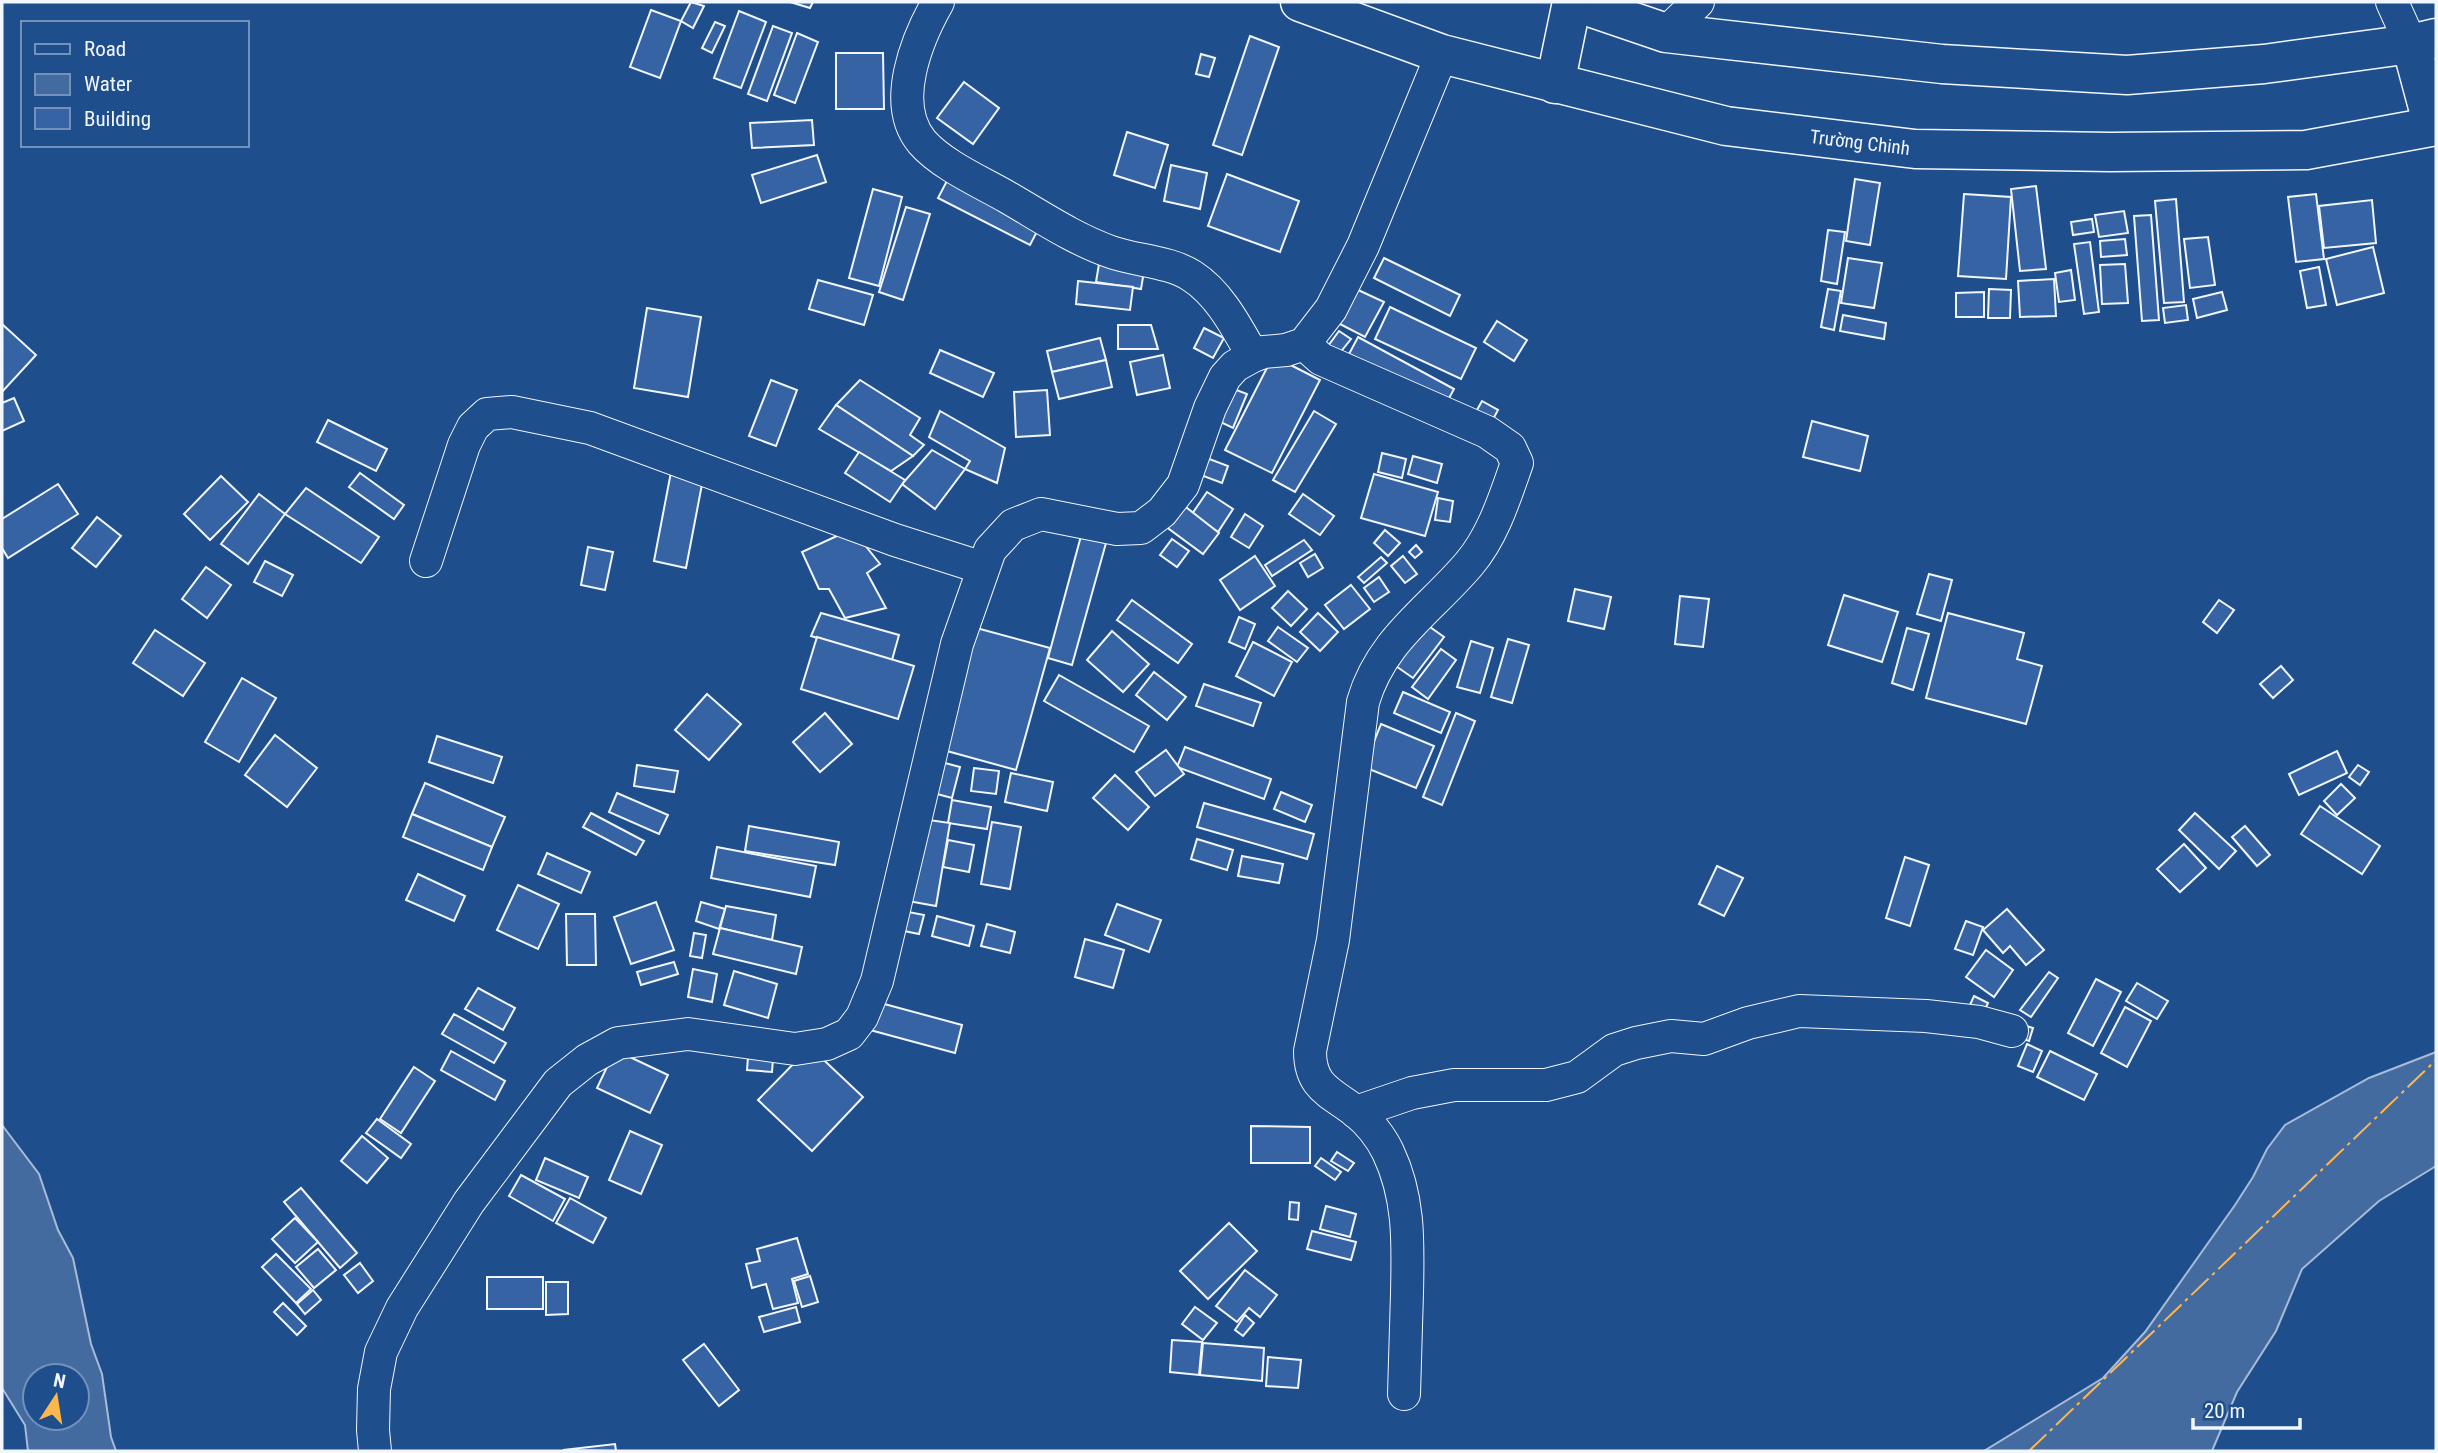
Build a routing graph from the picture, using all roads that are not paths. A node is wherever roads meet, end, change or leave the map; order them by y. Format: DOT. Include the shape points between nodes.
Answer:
graph roads {
  1 [pos="938,2"];
  2 [pos="1300,2"];
  3 [pos="1574,2"];
  4 [pos="1698,2"];
  5 [pos="2392,2"];
  6 [pos="1666,33"];
  7 [pos="2424,41"];
  8 [pos="1442,54"];
  9 [pos="1555,84"];
  10 [pos="2435,126"];
  11 [pos="1304,344"];
  12 [pos="1253,356"];
  13 [pos="426,561"];
  14 [pos="983,568"];
  15 [pos="2012,1031"];
  16 [pos="1356,1112"];
  17 [pos="1404,1394"];
  18 [pos="375,1451"];
  1 -- 12 [label="street" via="908,79 906,99 922,142 960,170 1060,228 1110,252 1191,275 1220,303"];
  2 -- 8 [label="street, Trường Chinh"];
  3 -- 6 [label="street"];
  3 -- 9 [label="street"];
  4 -- 6 [label="street"];
  5 -- 7 [label="street"];
  6 -- 7 [label="street" via="1942,64 2127,75 2264,64"];
  7 -- 10 [label="street"];
  8 -- 9 [label="street, Trường Chinh"];
  8 -- 11 [label="street" via="1357,258 1331,309"];
  9 -- 10 [label="street, Trường Chinh" via="1726,126 1915,149 2306,150"];
  11 -- 12 [label="street"];
  11 -- 16 [label="street" via="1321,359 1487,432 1510,448 1517,463 1485,541 1470,563 1390,647 1369,680 1363,702 1333,940 1310,1051 1310,1065 1320,1085"];
  12 -- 14 [label="street" via="1225,377 1183,485 1162,512 1140,528 1117,529 1041,514 1013,525 990,550"];
  13 -- 14 [label="street" via="473,427 487,414 512,412 590,428"];
  14 -- 18 [label="street" via="957,644 877,981 862,1017 849,1034 827,1044 795,1049 688,1034 618,1043 558,1083 469,1202 402,1308 381,1352 374,1390"];
  15 -- 16 [label="street" via="1979,1021 1799,1010 1704,1039 1671,1037 1636,1043 1614,1050 1577,1077 1546,1085 1454,1085"];
  16 -- 17 [label="street" via="1388,1150 1404,1196 1408,1227"];
}
